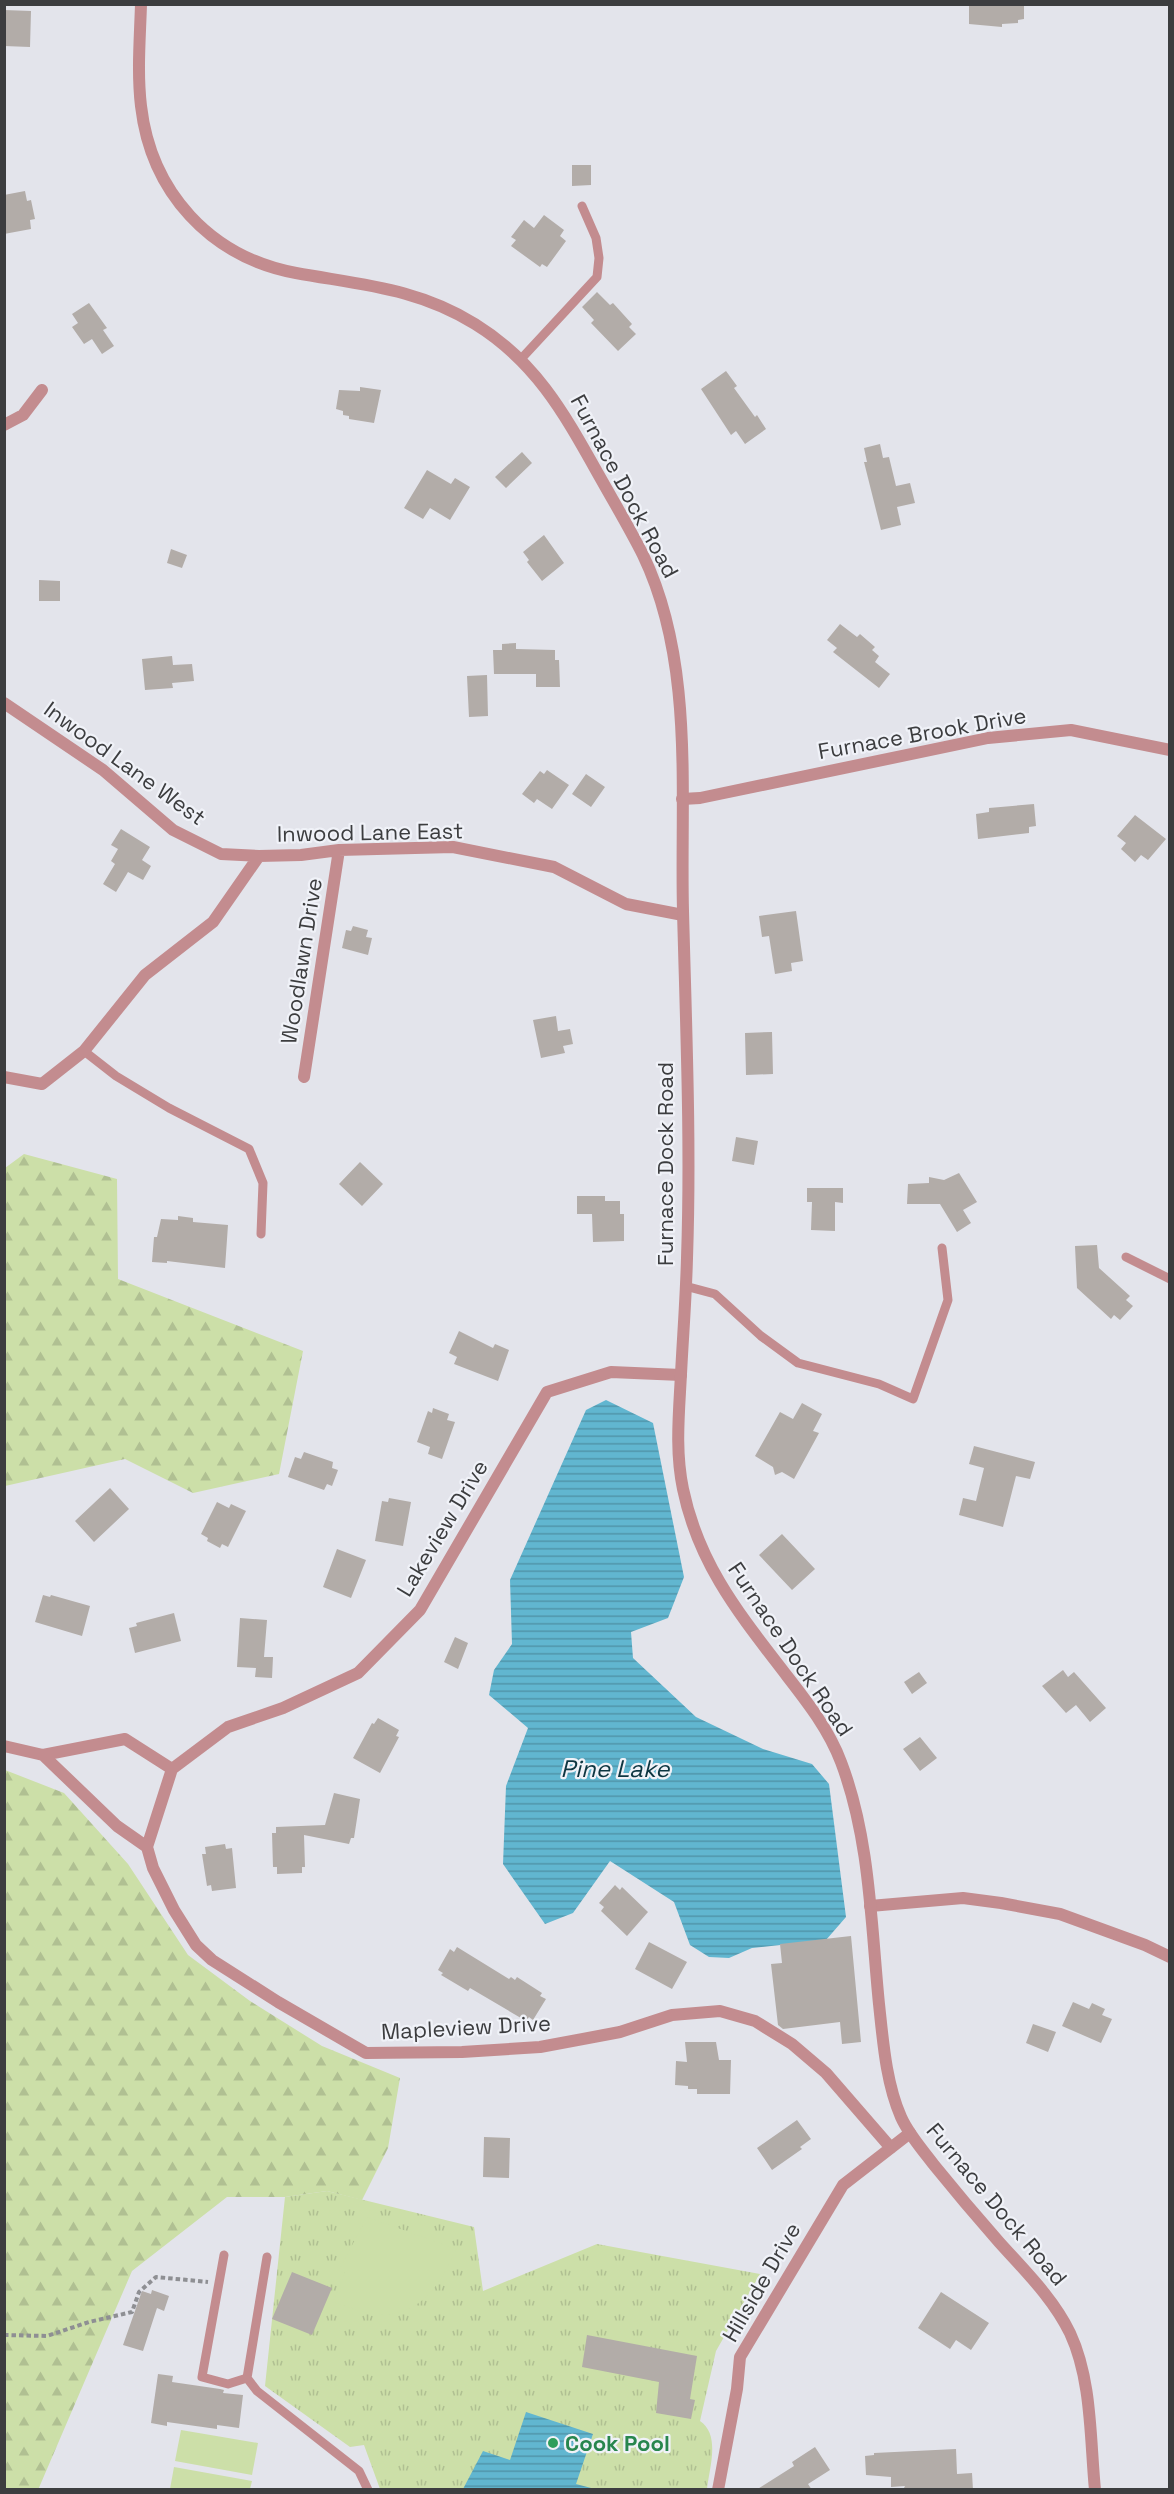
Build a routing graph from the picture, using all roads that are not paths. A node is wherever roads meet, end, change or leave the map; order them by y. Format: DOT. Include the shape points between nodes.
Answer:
graph roads {
  1 [pos="141,4"];
  2 [pos="582,206"];
  3 [pos="521,359"];
  4 [pos="42,390"];
  5 [pos="4,425"];
  6 [pos="4,703"];
  7 [pos="1170,750"];
  8 [pos="682,799"];
  9 [pos="339,850"];
  10 [pos="259,856"];
  11 [pos="683,915"];
  12 [pos="84,1051"];
  13 [pos="4,1077"];
  14 [pos="304,1077"];
  15 [pos="261,1234"];
  16 [pos="942,1248"];
  17 [pos="1126,1257"];
  18 [pos="1170,1279"];
  19 [pos="685,1286"];
  20 [pos="681,1376"];
  21 [pos="4,1746"];
  22 [pos="43,1755"];
  23 [pos="172,1769"];
  24 [pos="147,1846"];
  25 [pos="870,1906"];
  26 [pos="1170,1957"];
  27 [pos="910,2133"];
  28 [pos="891,2148"];
  29 [pos="224,2255"];
  30 [pos="267,2258"];
  31 [pos="247,2378"];
  32 [pos="368,2490"];
  33 [pos="718,2490"];
  34 [pos="1095,2490"];
  1 -- 3 [label="street, Furnace Dock Road" via="140,96 146,135 171,190 198,224 227,248 259,264 392,289 436,302 481,328"];
  2 -- 3 [label="lane" via="596,238 597,277"];
  3 -- 8 [label="street, Furnace Dock Road" via="563,411 658,590 676,672"];
  4 -- 5 [label="street" via="23,415"];
  6 -- 10 [label="street, Inwood Lane West" via="103,770 173,830 221,854"];
  7 -- 8 [label="street, Furnace Brook Drive" via="1071,730 988,738"];
  8 -- 11 [label="street, Furnace Dock Road"];
  9 -- 10 [label="street, Inwood Lane East"];
  9 -- 11 [label="street, Inwood Lane East" via="453,847 554,867 626,904"];
  9 -- 14 [label="street, Woodlawn Drive"];
  10 -- 12 [label="street, Inwood Lane East" via="213,922 145,975"];
  11 -- 19 [label="street, Furnace Dock Road" via="689,1168"];
  12 -- 13 [label="street, Inwood Lane East" via="42,1084"];
  12 -- 15 [label="lane" via="160,1103 249,1149 263,1183"];
  16 -- 19 [label="lane" via="948,1300 913,1399 879,1384 798,1363 715,1294"];
  17 -- 18 [label="lane"];
  19 -- 20 [label="street, Furnace Dock Road"];
  20 -- 23 [label="street, Lakeview Drive" via="611,1372 547,1392 420,1610 358,1673 283,1708 228,1727"];
  20 -- 25 [label="street, Furnace Dock Road" via="678,1453 696,1536 724,1593 831,1739 850,1791"];
  21 -- 22 [label="street"];
  22 -- 23 [label="street" via="124,1738"];
  22 -- 24 [label="street" via="117,1826"];
  23 -- 24 [label="street"];
  24 -- 28 [label="street, Mapleview Drive" via="153,1868 196,1945 212,1960 278,2002 366,2053 540,2047 620,2032 672,2015 720,2011 755,2022 792,2044 826,2073"];
  25 -- 26 [label="street" via="963,1898 1002,1904 1060,1914"];
  25 -- 27 [label="street, Furnace Dock Road" via="888,2068 898,2111"];
  27 -- 28 [label="street, Hillside Drive"];
  27 -- 34 [label="street, Furnace Dock Road" via="981,2222 1044,2292 1069,2332 1078,2352 1086,2394"];
  28 -- 33 [label="street, Hillside Drive" via="843,2185 740,2357"];
  29 -- 31 [label="lane" via="202,2377 228,2384"];
  30 -- 31 [label="lane"];
  31 -- 32 [label="lane" via="257,2391 360,2470"];
}
